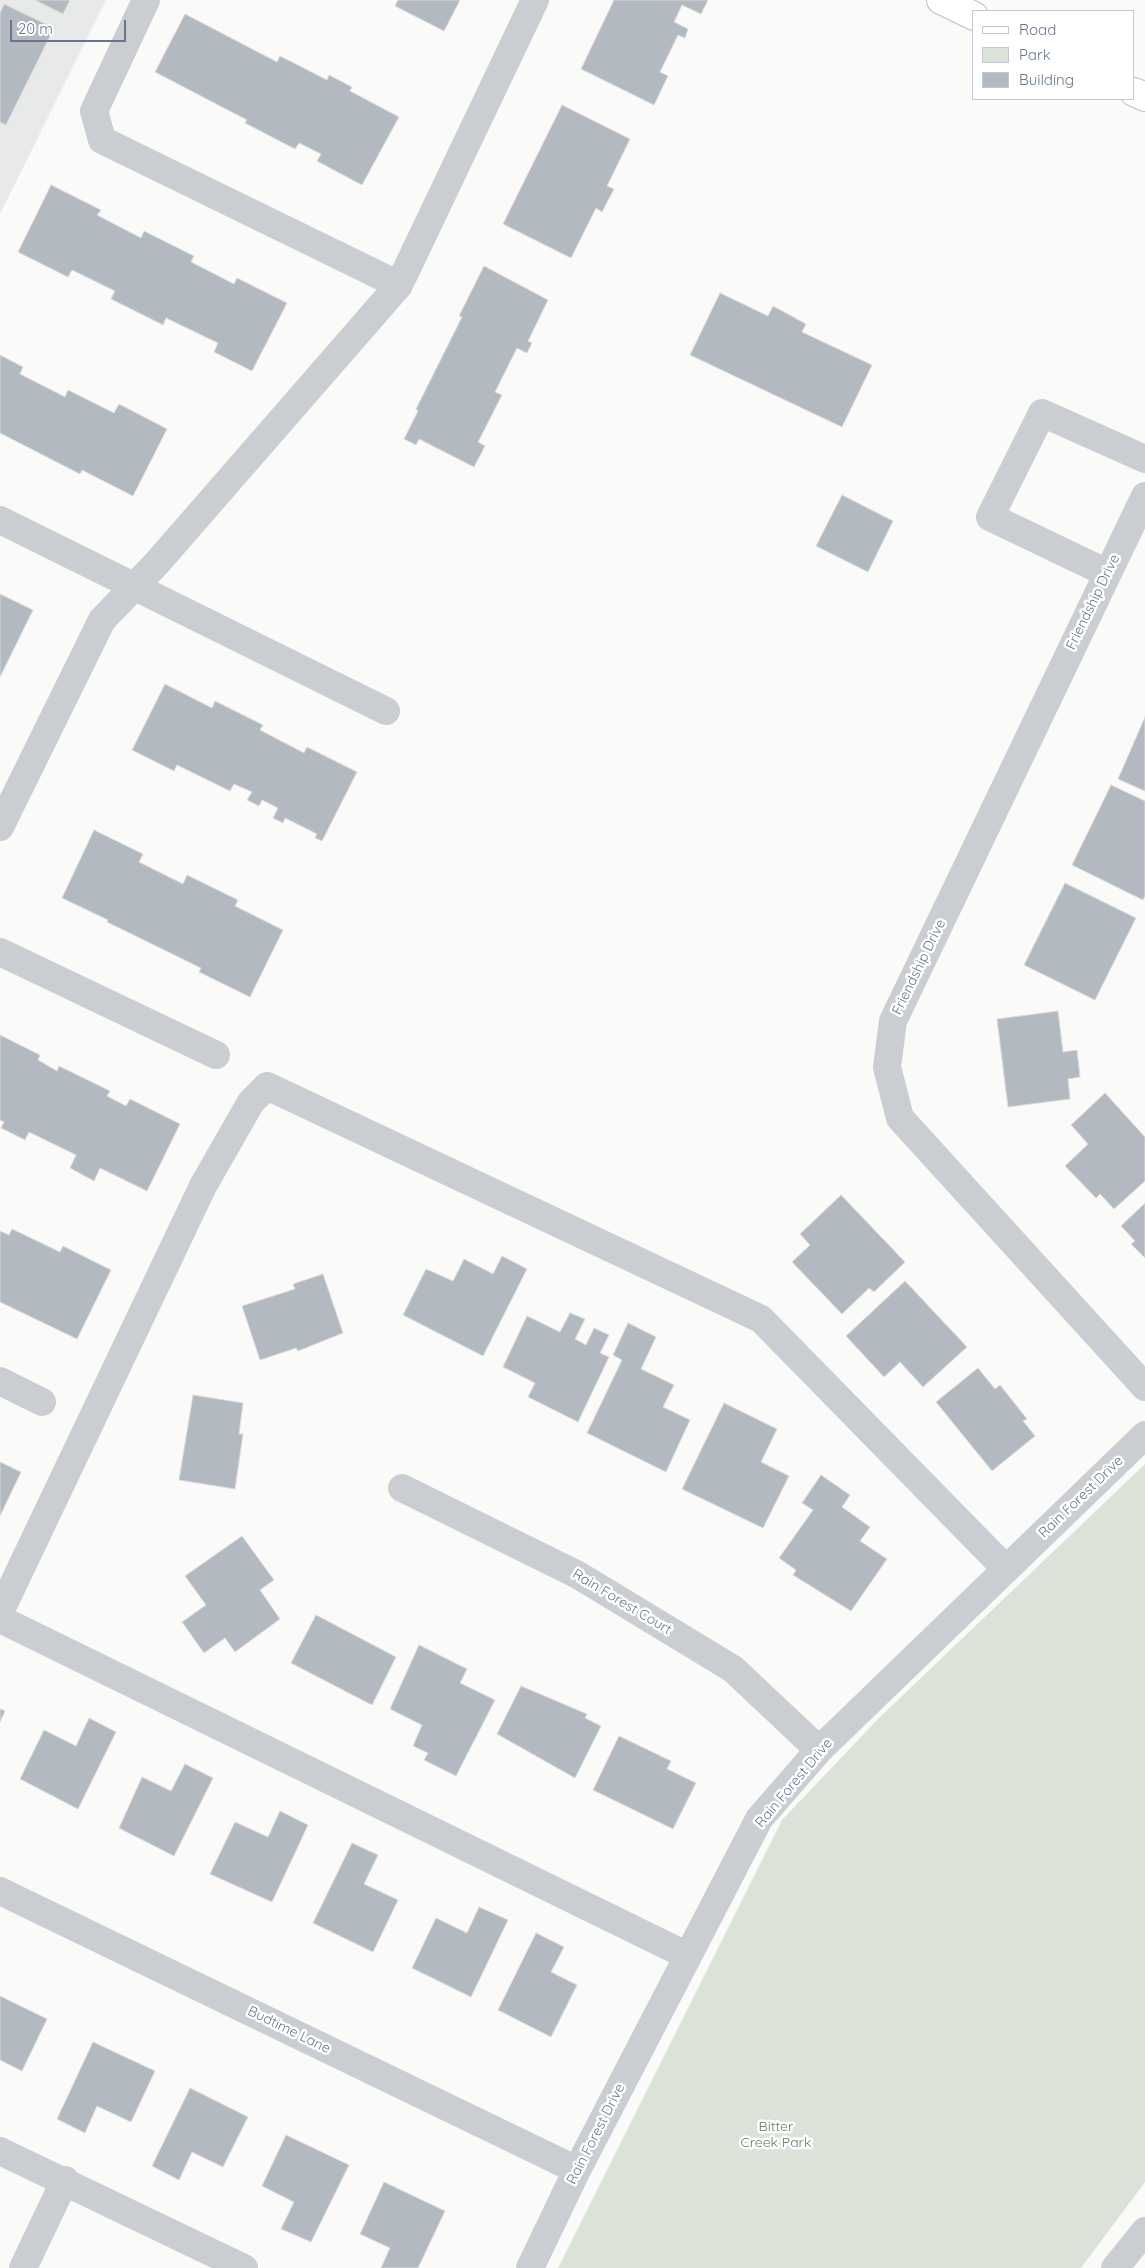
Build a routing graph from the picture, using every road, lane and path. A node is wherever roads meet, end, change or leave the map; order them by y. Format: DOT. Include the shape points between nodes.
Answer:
graph roads {
  1 [pos="146,0"];
  2 [pos="535,0"];
  3 [pos="941,0"];
  4 [pos="972,15"];
  5 [pos="399,285"];
  6 [pos="1145,459"];
  7 [pos="1145,496"];
  8 [pos="0,520"];
  9 [pos="1107,573"];
  10 [pos="135,586"];
  11 [pos="386,711"];
  12 [pos="0,827"];
  13 [pos="0,952"];
  14 [pos="216,1055"];
  15 [pos="0,1381"];
  16 [pos="1145,1387"];
  17 [pos="42,1402"];
  18 [pos="1145,1435"];
  19 [pos="402,1488"];
  20 [pos="1006,1569"];
  21 [pos="0,1612"];
  22 [pos="0,1619"];
  23 [pos="819,1750"];
  24 [pos="0,1891"];
  25 [pos="688,1956"];
  26 [pos="0,2151"];
  27 [pos="577,2170"];
  28 [pos="65,2180"];
  29 [pos="1145,2231"];
  30 [pos="23,2268"];
  31 [pos="244,2268"];
  32 [pos="530,2268"];
  33 [pos="1115,2268"];
  1 -- 5 [label="street" via="94,111 102,140"];
  2 -- 5 [label="street"];
  3 -- 4 [label="main road"];
  5 -- 10 [label="street"];
  6 -- 9 [label="street" via="1042,413 990,517"];
  7 -- 9 [label="street, Friendship Drive"];
  8 -- 10 [label="street"];
  9 -- 16 [label="street, Friendship Drive" via="893,1021 887,1067 900,1118"];
  10 -- 11 [label="street"];
  10 -- 12 [label="street" via="102,620"];
  13 -- 14 [label="street"];
  15 -- 17 [label="street"];
  18 -- 20 [label="street, Rain Forest Drive"];
  19 -- 23 [label="street, Rain Forest Court" via="578,1576 733,1669"];
  20 -- 21 [label="street" via="761,1319 267,1086 250,1102 203,1186"];
  20 -- 23 [label="street, Rain Forest Drive"];
  22 -- 25 [label="street"];
  23 -- 25 [label="street, Rain Forest Drive" via="759,1819"];
  24 -- 27 [label="street, Budtime Lane"];
  25 -- 27 [label="street, Rain Forest Drive"];
  26 -- 28 [label="street"];
  27 -- 32 [label="street, Rain Forest Drive"];
  28 -- 30 [label="street"];
  28 -- 31 [label="street"];
  29 -- 33 [label="street"];
}
